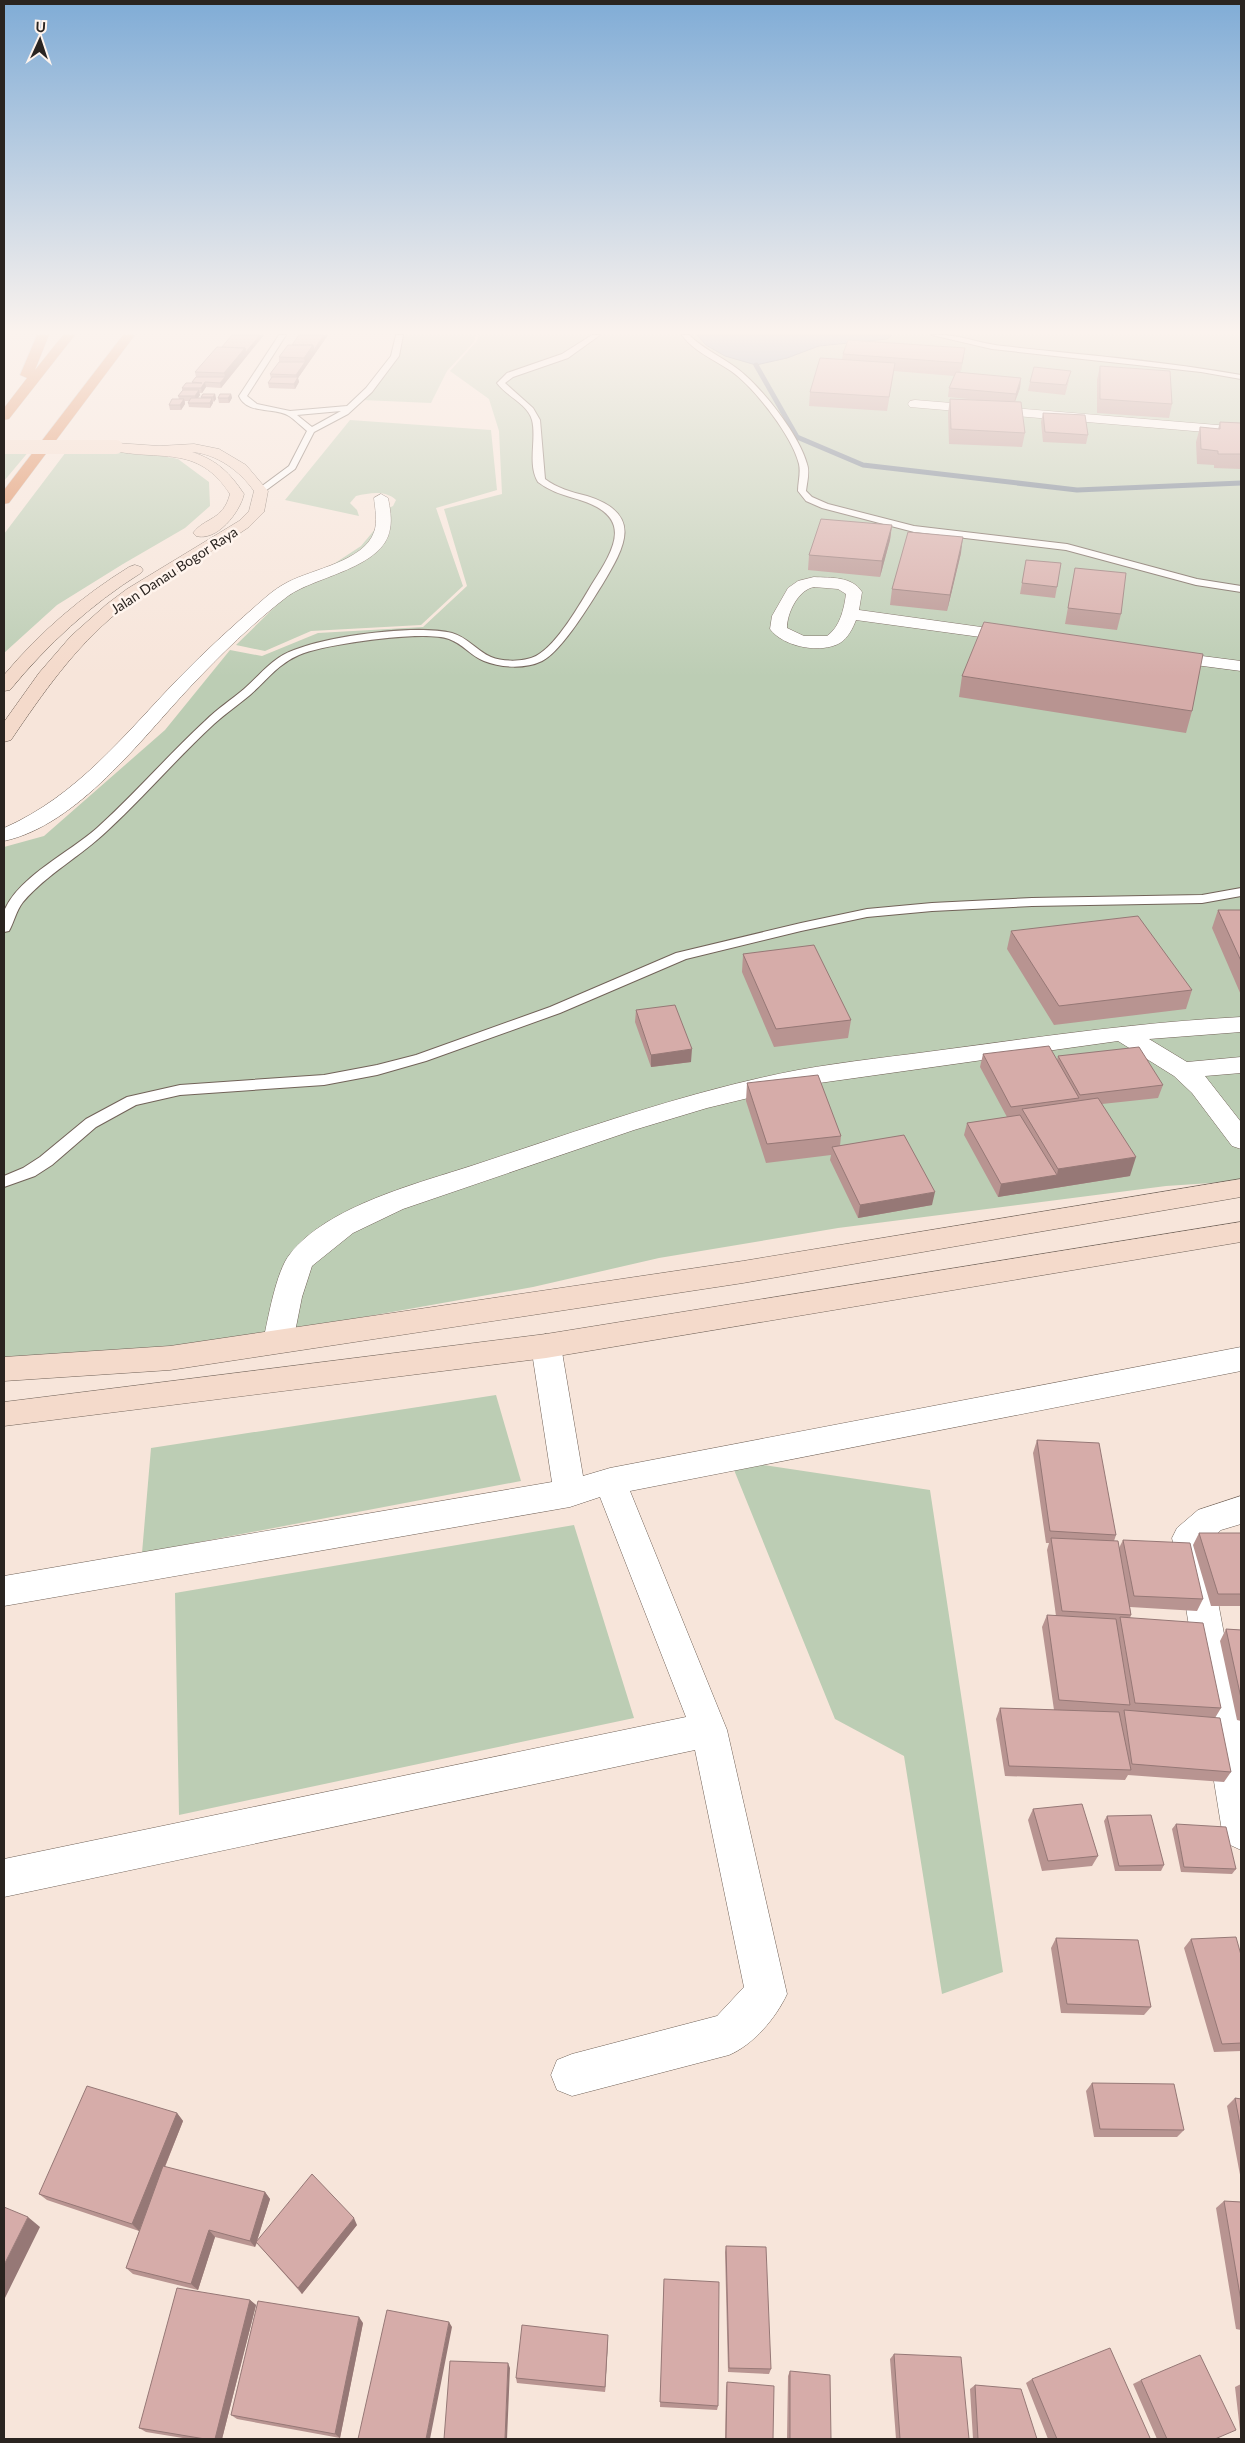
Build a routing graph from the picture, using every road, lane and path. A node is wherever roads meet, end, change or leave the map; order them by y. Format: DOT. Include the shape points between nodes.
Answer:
graph roads {
  1 [pos="42,449"];
  2 [pos="138,449"];
  3 [pos="177,449"];
  4 [pos="199,449"];
  5 [pos="302,449"];
  6 [pos="539,449"];
  7 [pos="797,449"];
  8 [pos="159,450"];
  9 [pos="261,491"];
  10 [pos="381,498"];
  11 [pos="4,500"];
  12 [pos="189,540"];
  13 [pos="147,564"];
  14 [pos="1241,589"];
  15 [pos="849,614"];
  16 [pos="1032,640"];
  17 [pos="1146,654"];
  18 [pos="1241,666"];
  19 [pos="4,686"];
  20 [pos="4,736"];
  21 [pos="4,834"];
  22 [pos="1241,892"];
  23 [pos="4,928"];
  24 [pos="1241,1024"];
  25 [pos="1122,1034"];
  26 [pos="1241,1066"];
  27 [pos="1183,1070"];
  28 [pos="1241,1140"];
  29 [pos="4,1182"];
  30 [pos="1241,1188"];
  31 [pos="1241,1232"];
  32 [pos="278,1342"];
  33 [pos="546,1346"];
  34 [pos="1241,1359"];
  35 [pos="4,1370"];
  36 [pos="4,1414"];
  37 [pos="610,1482"];
  38 [pos="570,1493"];
  39 [pos="1241,1510"];
  40 [pos="4,1591"];
  41 [pos="710,1730"];
  42 [pos="1241,1831"];
  43 [pos="4,1878"];
  44 [pos="572,2075"];
  1 -- 11 [label="highway"];
  2 -- 8 [label="street, Jalan Danau Bogor Raya, bridge"];
  3 -- 8 [label="street, Jalan Danau Bogor Raya"];
  4 -- 9 [label="street, Jalan Danau Bogor Raya" via="220,455 239,466 252,476"];
  5 -- 9 [label="lane" via="292,468"];
  6 -- 23 [label="lane" via="539,479 607,510 618,519 621,532 606,571 557,644 541,658 525,662 498,662 478,654 460,640 436,635 349,640 296,652 264,672 81,850 37,880 16,902"];
  7 -- 14 [label="lane" via="804,465 802,491 809,500 825,506 914,529 1067,547 1196,582"];
  8 -- 12 [label="street, Jalan Danau Bogor Raya" via="190,455 205,462 231,482 237,494 233,507 224,517"];
  9 -- 20 [label="street, Jalan Danau Bogor Raya" via="256,512 244,524 132,594 96,622 58,659"];
  10 -- 21 [label="street" via="384,524 372,549 276,597 185,682 91,781 49,814"];
  13 -- 19 [label="street, Jalan Danau Bogor Raya" via="90,601 51,632"];
  15 -- 15 [label="street" via="853,589 835,582 806,583 793,591 779,627 782,633 793,638 831,641 841,632"];
  15 -- 16 [label="street"];
  17 -- 18 [label="street"];
  22 -- 29 [label="lane" via="1202,899 932,907 867,913 801,927 681,956 555,1010 421,1058 377,1070 324,1080 180,1090 132,1101 91,1124 30,1172"];
  24 -- 25 [label="street"];
  25 -- 27 [label="street"];
  25 -- 32 [label="street" via="798,1078 625,1124 393,1202 343,1226 300,1261"];
  26 -- 27 [label="street"];
  27 -- 28 [label="street" via="1201,1087"];
  30 -- 32 [label="street" via="743,1272"];
  31 -- 33 [label="street"];
  32 -- 35 [label="street" via="170,1358"];
  33 -- 36 [label="street"];
  33 -- 38 [label="street"];
  34 -- 37 [label="street"];
  37 -- 38 [label="street"];
  37 -- 41 [label="street"];
  38 -- 40 [label="street"];
  39 -- 42 [label="street" via="1210,1520 1189,1538"];
  41 -- 43 [label="street"];
  41 -- 44 [label="street" via="766,1994 729,2034"];
}
